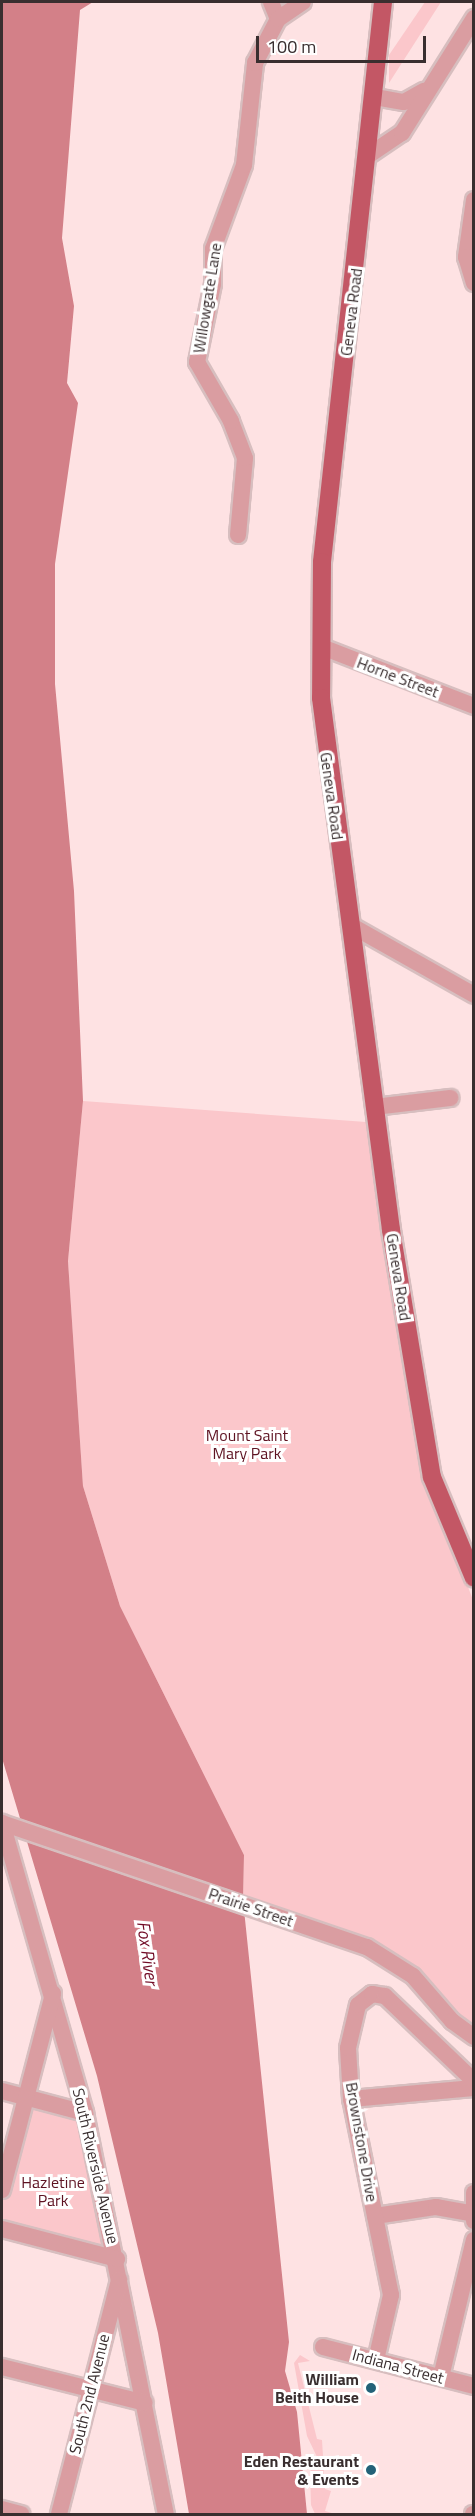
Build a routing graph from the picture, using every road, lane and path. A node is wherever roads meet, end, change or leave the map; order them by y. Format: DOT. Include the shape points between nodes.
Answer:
graph roads {
  1 [pos="271,2"];
  2 [pos="303,2"];
  3 [pos="382,2"];
  4 [pos="278,19"];
  5 [pos="471,27"];
  6 [pos="426,88"];
  7 [pos="375,97"];
  8 [pos="369,155"];
  9 [pos="474,200"];
  10 [pos="474,283"];
  11 [pos="238,535"];
  12 [pos="322,647"];
  13 [pos="474,706"];
  14 [pos="350,925"];
  15 [pos="474,995"];
  16 [pos="450,1098"];
  17 [pos="374,1107"];
  18 [pos="474,1578"];
  19 [pos="2,1823"];
  20 [pos="54,1992"];
  21 [pos="474,2037"];
  22 [pos="474,2081"];
  23 [pos="474,2088"];
  24 [pos="2,2091"];
  25 [pos="25,2098"];
  26 [pos="351,2099"];
  27 [pos="85,2113"];
  28 [pos="2,2190"];
  29 [pos="474,2193"];
  30 [pos="375,2216"];
  31 [pos="473,2216"];
  32 [pos="2,2229"];
  33 [pos="474,2240"];
  34 [pos="118,2267"];
  35 [pos="323,2347"];
  36 [pos="375,2360"];
  37 [pos="2,2367"];
  38 [pos="441,2378"];
  39 [pos="474,2386"];
  40 [pos="88,2389"];
  41 [pos="145,2403"];
  42 [pos="2,2509"];
  43 [pos="21,2514"];
  44 [pos="59,2514"];
  45 [pos="166,2514"];
  1 -- 4 [label="street"];
  2 -- 4 [label="street, Willowgate Lane"];
  3 -- 7 [label="main road, Geneva Road"];
  4 -- 11 [label="street, Willowgate Lane" via="255,63 244,165 213,249 213,284 197,362 245,458"];
  5 -- 6 [label="street"];
  6 -- 7 [label="street" via="404,102"];
  6 -- 8 [label="street" via="402,133"];
  7 -- 8 [label="main road, Geneva Road"];
  8 -- 12 [label="main road, Geneva Road" via="322,562"];
  9 -- 10 [label="street" via="466,257"];
  12 -- 13 [label="street, Horne Street"];
  12 -- 14 [label="main road, Geneva Road" via="326,756"];
  14 -- 15 [label="street"];
  14 -- 17 [label="main road, Geneva Road"];
  16 -- 17 [label="street"];
  17 -- 18 [label="main road, Geneva Road" via="432,1477"];
  19 -- 20 [label="street, South Riverside Avenue"];
  19 -- 21 [label="street, Prairie Street" via="393,1959"];
  20 -- 25 [label="street"];
  20 -- 27 [label="street, South Riverside Avenue"];
  22 -- 26 [label="street, Brownstone Drive" via="391,2001 372,1994 358,2005 350,2028"];
  23 -- 26 [label="street"];
  24 -- 25 [label="street"];
  25 -- 27 [label="street"];
  25 -- 28 [label="street"];
  26 -- 30 [label="street, Brownstone Drive"];
  27 -- 34 [label="street, South Riverside Avenue"];
  29 -- 31 [label="street"];
  30 -- 31 [label="street" via="436,2208"];
  30 -- 36 [label="street, Brownstone Drive" via="391,2295"];
  32 -- 34 [label="street"];
  33 -- 38 [label="street"];
  34 -- 40 [label="street, South 2nd Avenue"];
  34 -- 41 [label="street, South Riverside Avenue"];
  35 -- 36 [label="street, Indiana Street"];
  36 -- 38 [label="street, Indiana Street"];
  37 -- 40 [label="street"];
  38 -- 39 [label="street, Indiana Street"];
  40 -- 41 [label="street"];
  40 -- 44 [label="street, South 2nd Avenue"];
  41 -- 45 [label="street, South Riverside Avenue"];
  42 -- 43 [label="street"];
}
